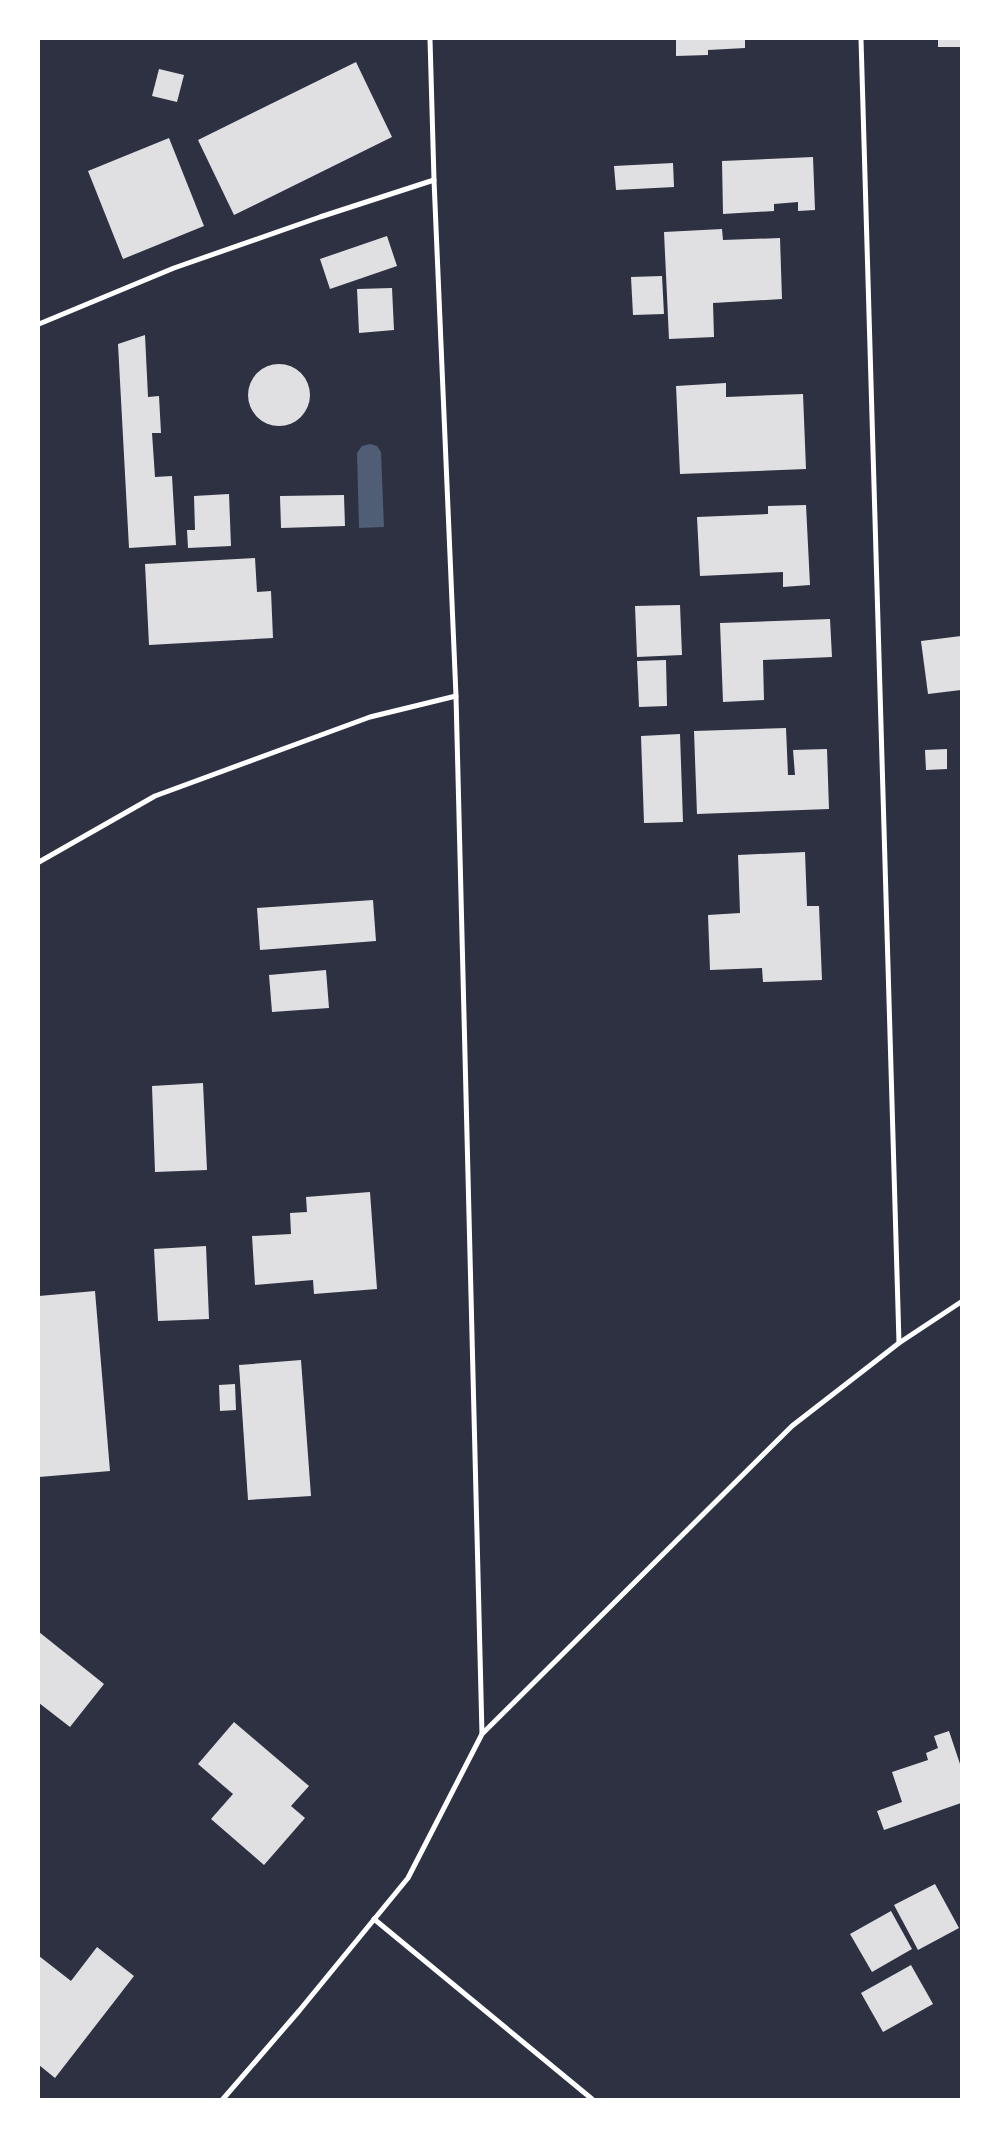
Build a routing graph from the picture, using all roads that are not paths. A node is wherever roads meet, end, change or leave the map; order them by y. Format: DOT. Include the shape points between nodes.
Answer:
graph roads {
  1 [pos="430,39"];
  2 [pos="861,39"];
  3 [pos="434,180"];
  4 [pos="39,324"];
  5 [pos="456,696"];
  6 [pos="39,862"];
  7 [pos="961,1302"];
  8 [pos="899,1343"];
  9 [pos="482,1734"];
  10 [pos="374,1919"];
  11 [pos="223,2099"];
  12 [pos="592,2099"];
  1 -- 3 [label="street"];
  2 -- 8 [label="street"];
  3 -- 4 [label="street" via="174,268"];
  3 -- 5 [label="street"];
  5 -- 6 [label="street" via="370,718 155,796"];
  5 -- 9 [label="street"];
  7 -- 8 [label="street"];
  8 -- 9 [label="street" via="792,1426"];
  9 -- 10 [label="street" via="408,1878"];
  10 -- 11 [label="street"];
  10 -- 12 [label="street"];
}
